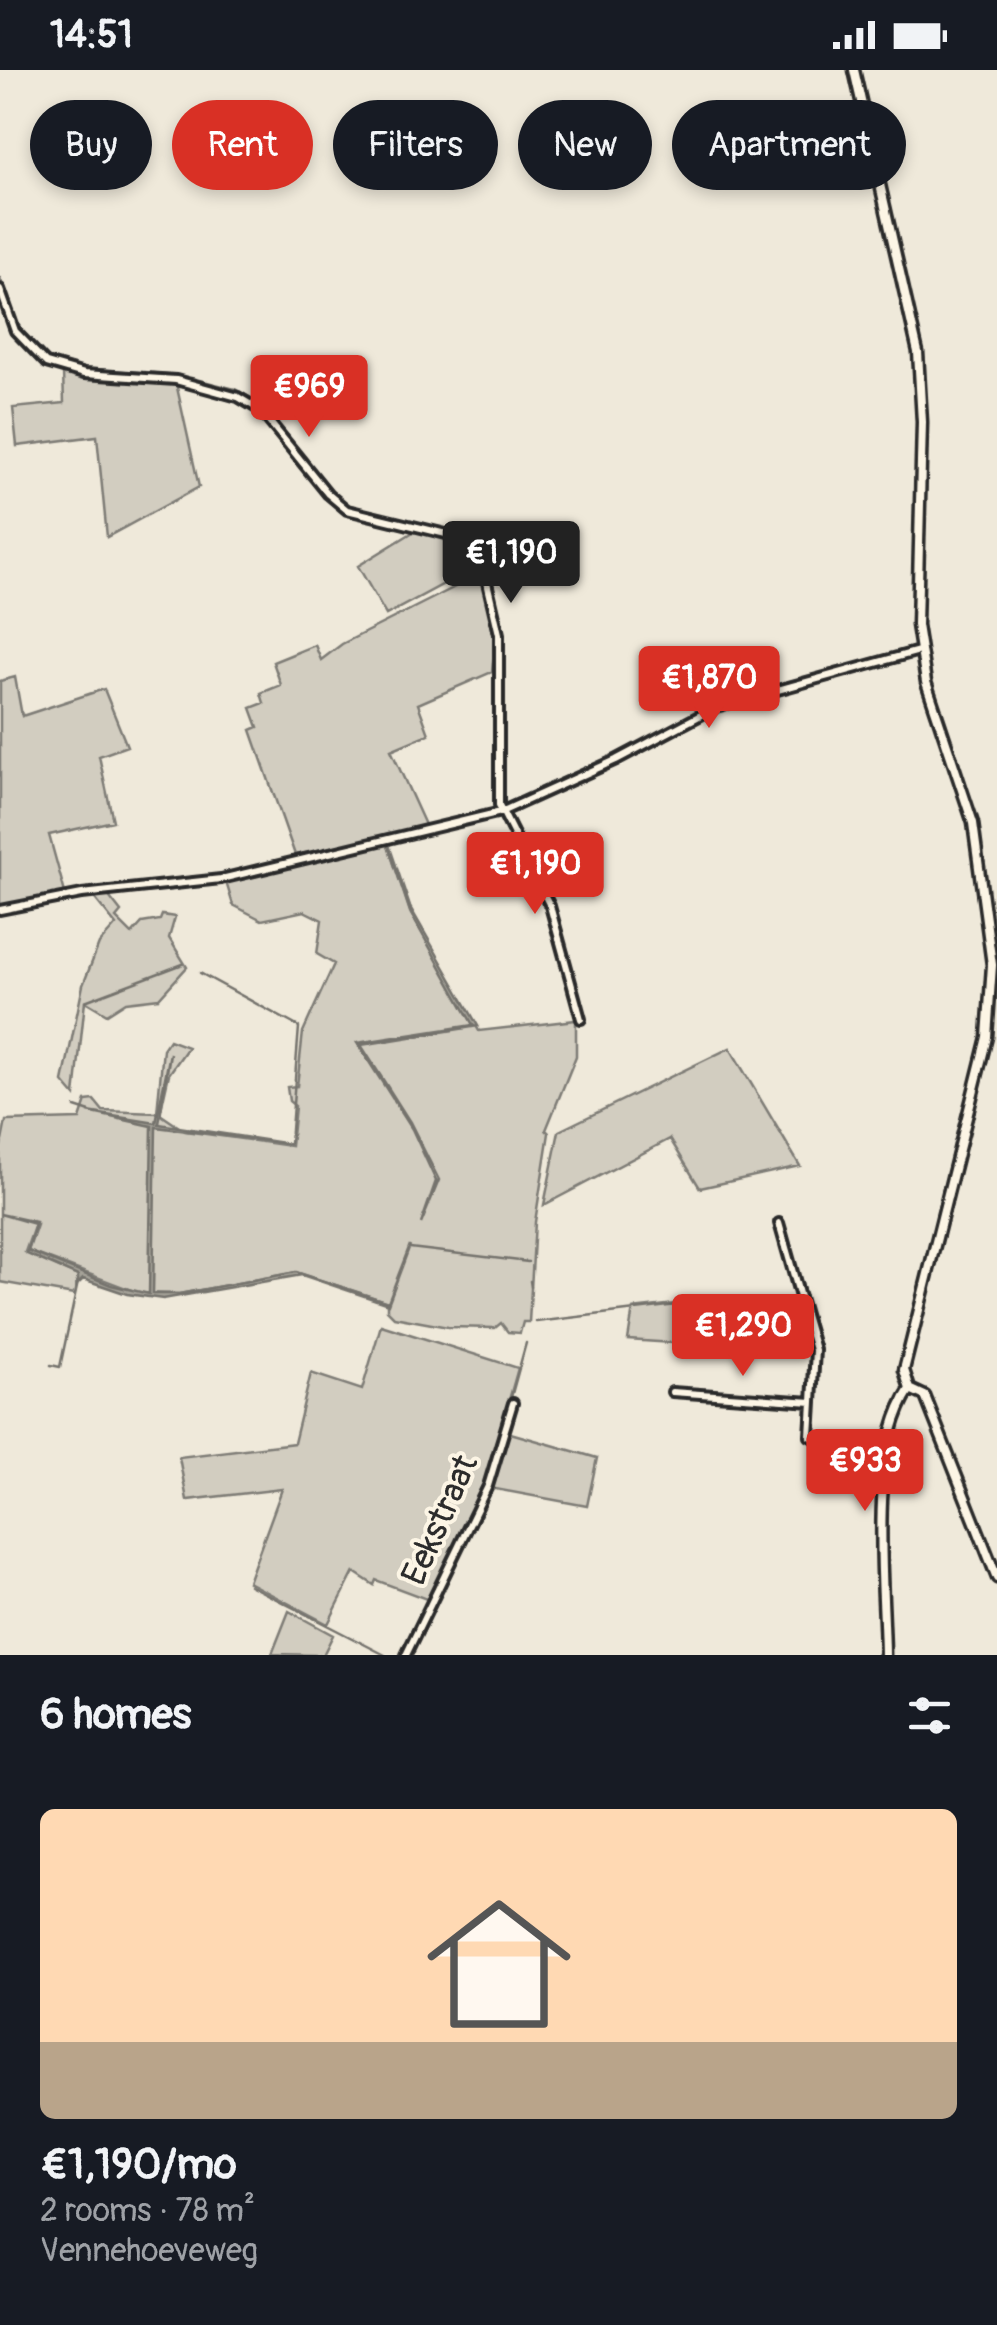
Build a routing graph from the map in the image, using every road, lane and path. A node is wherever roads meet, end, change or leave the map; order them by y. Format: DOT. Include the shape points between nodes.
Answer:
graph roads {
  1 [pos="854,70"];
  2 [pos="0,289"];
  3 [pos="919,651"];
  4 [pos="502,812"];
  5 [pos="0,910"];
  6 [pos="580,1019"];
  7 [pos="779,1224"];
  8 [pos="910,1389"];
  9 [pos="672,1392"];
  10 [pos="812,1402"];
  11 [pos="512,1403"];
  12 [pos="887,1444"];
  13 [pos="997,1578"];
  14 [pos="406,1655"];
  15 [pos="885,1655"];
  1 -- 3 [label="street" via="918,352"];
  2 -- 4 [label="street" via="15,331 46,363 84,374 153,376 238,396 260,410 347,510 446,534 480,552 499,634"];
  3 -- 4 [label="street" via="716,707"];
  3 -- 8 [label="street" via="973,823 992,986 988,1037 904,1370"];
  4 -- 5 [label="street" via="220,879"];
  4 -- 6 [label="street" via="550,906"];
  7 -- 10 [label="street" via="816,1350"];
  8 -- 12 [label="street"];
  8 -- 13 [label="street" via="925,1396"];
  9 -- 10 [label="street"];
  10 -- 12 [label="street" via="813,1440"];
  11 -- 14 [label="street, Eekstraat" via="488,1486"];
  12 -- 15 [label="street"];
}
